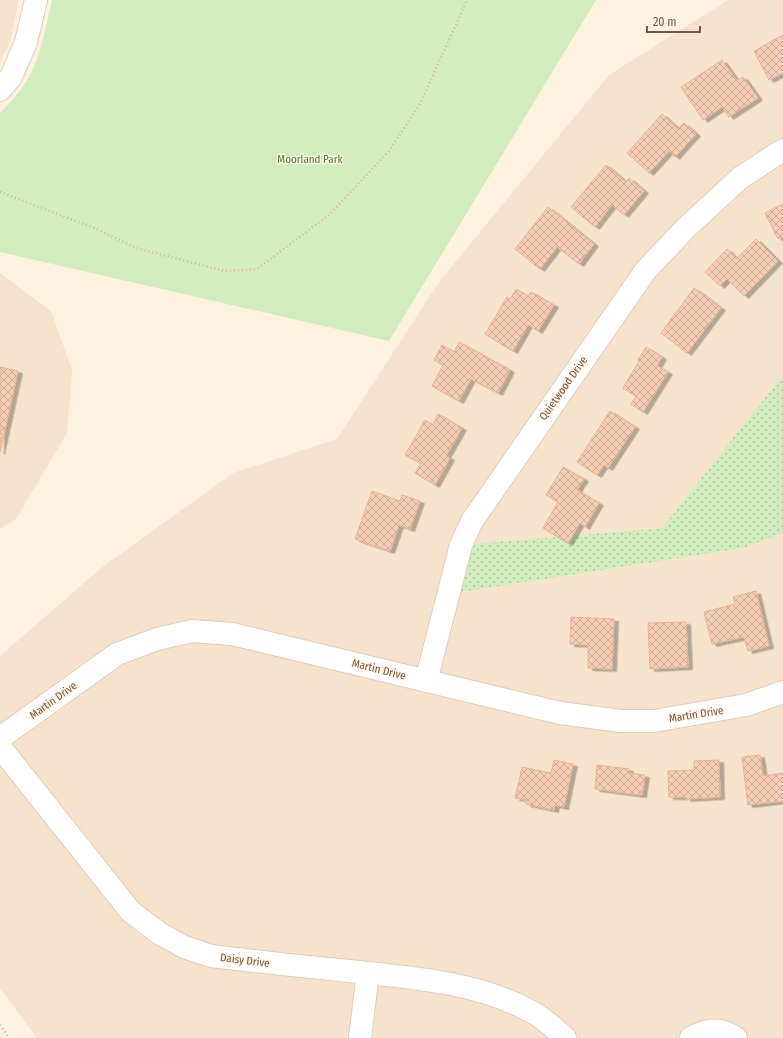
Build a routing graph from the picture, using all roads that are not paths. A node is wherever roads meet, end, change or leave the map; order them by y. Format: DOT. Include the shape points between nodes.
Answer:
graph roads {
  1 [pos="36,0"];
  2 [pos="0,90"];
  3 [pos="783,150"];
  4 [pos="426,681"];
  5 [pos="783,692"];
  6 [pos="0,738"];
  7 [pos="0,747"];
  8 [pos="368,973"];
  9 [pos="360,1038"];
  10 [pos="565,1038"];
  11 [pos="691,1038"];
  12 [pos="736,1038"];
  1 -- 2 [label="street" via="26,42 11,77"];
  3 -- 4 [label="street, Quietwood Drive" via="740,178 686,228 646,270 472,521 461,544"];
  4 -- 5 [label="street, Martin Drive" via="560,713 621,721 654,721 746,705"];
  4 -- 6 [label="street, Martin Drive" via="232,634 192,631 157,639 117,654"];
  7 -- 8 [label="street, Daisy Drive" via="131,912 159,933 184,947 211,956"];
  8 -- 9 [label="street"];
  8 -- 10 [label="street, Daisy Drive" via="442,982 474,989 532,1012"];
  11 -- 12 [label="street" via="710,1030 721,1031"];
}
